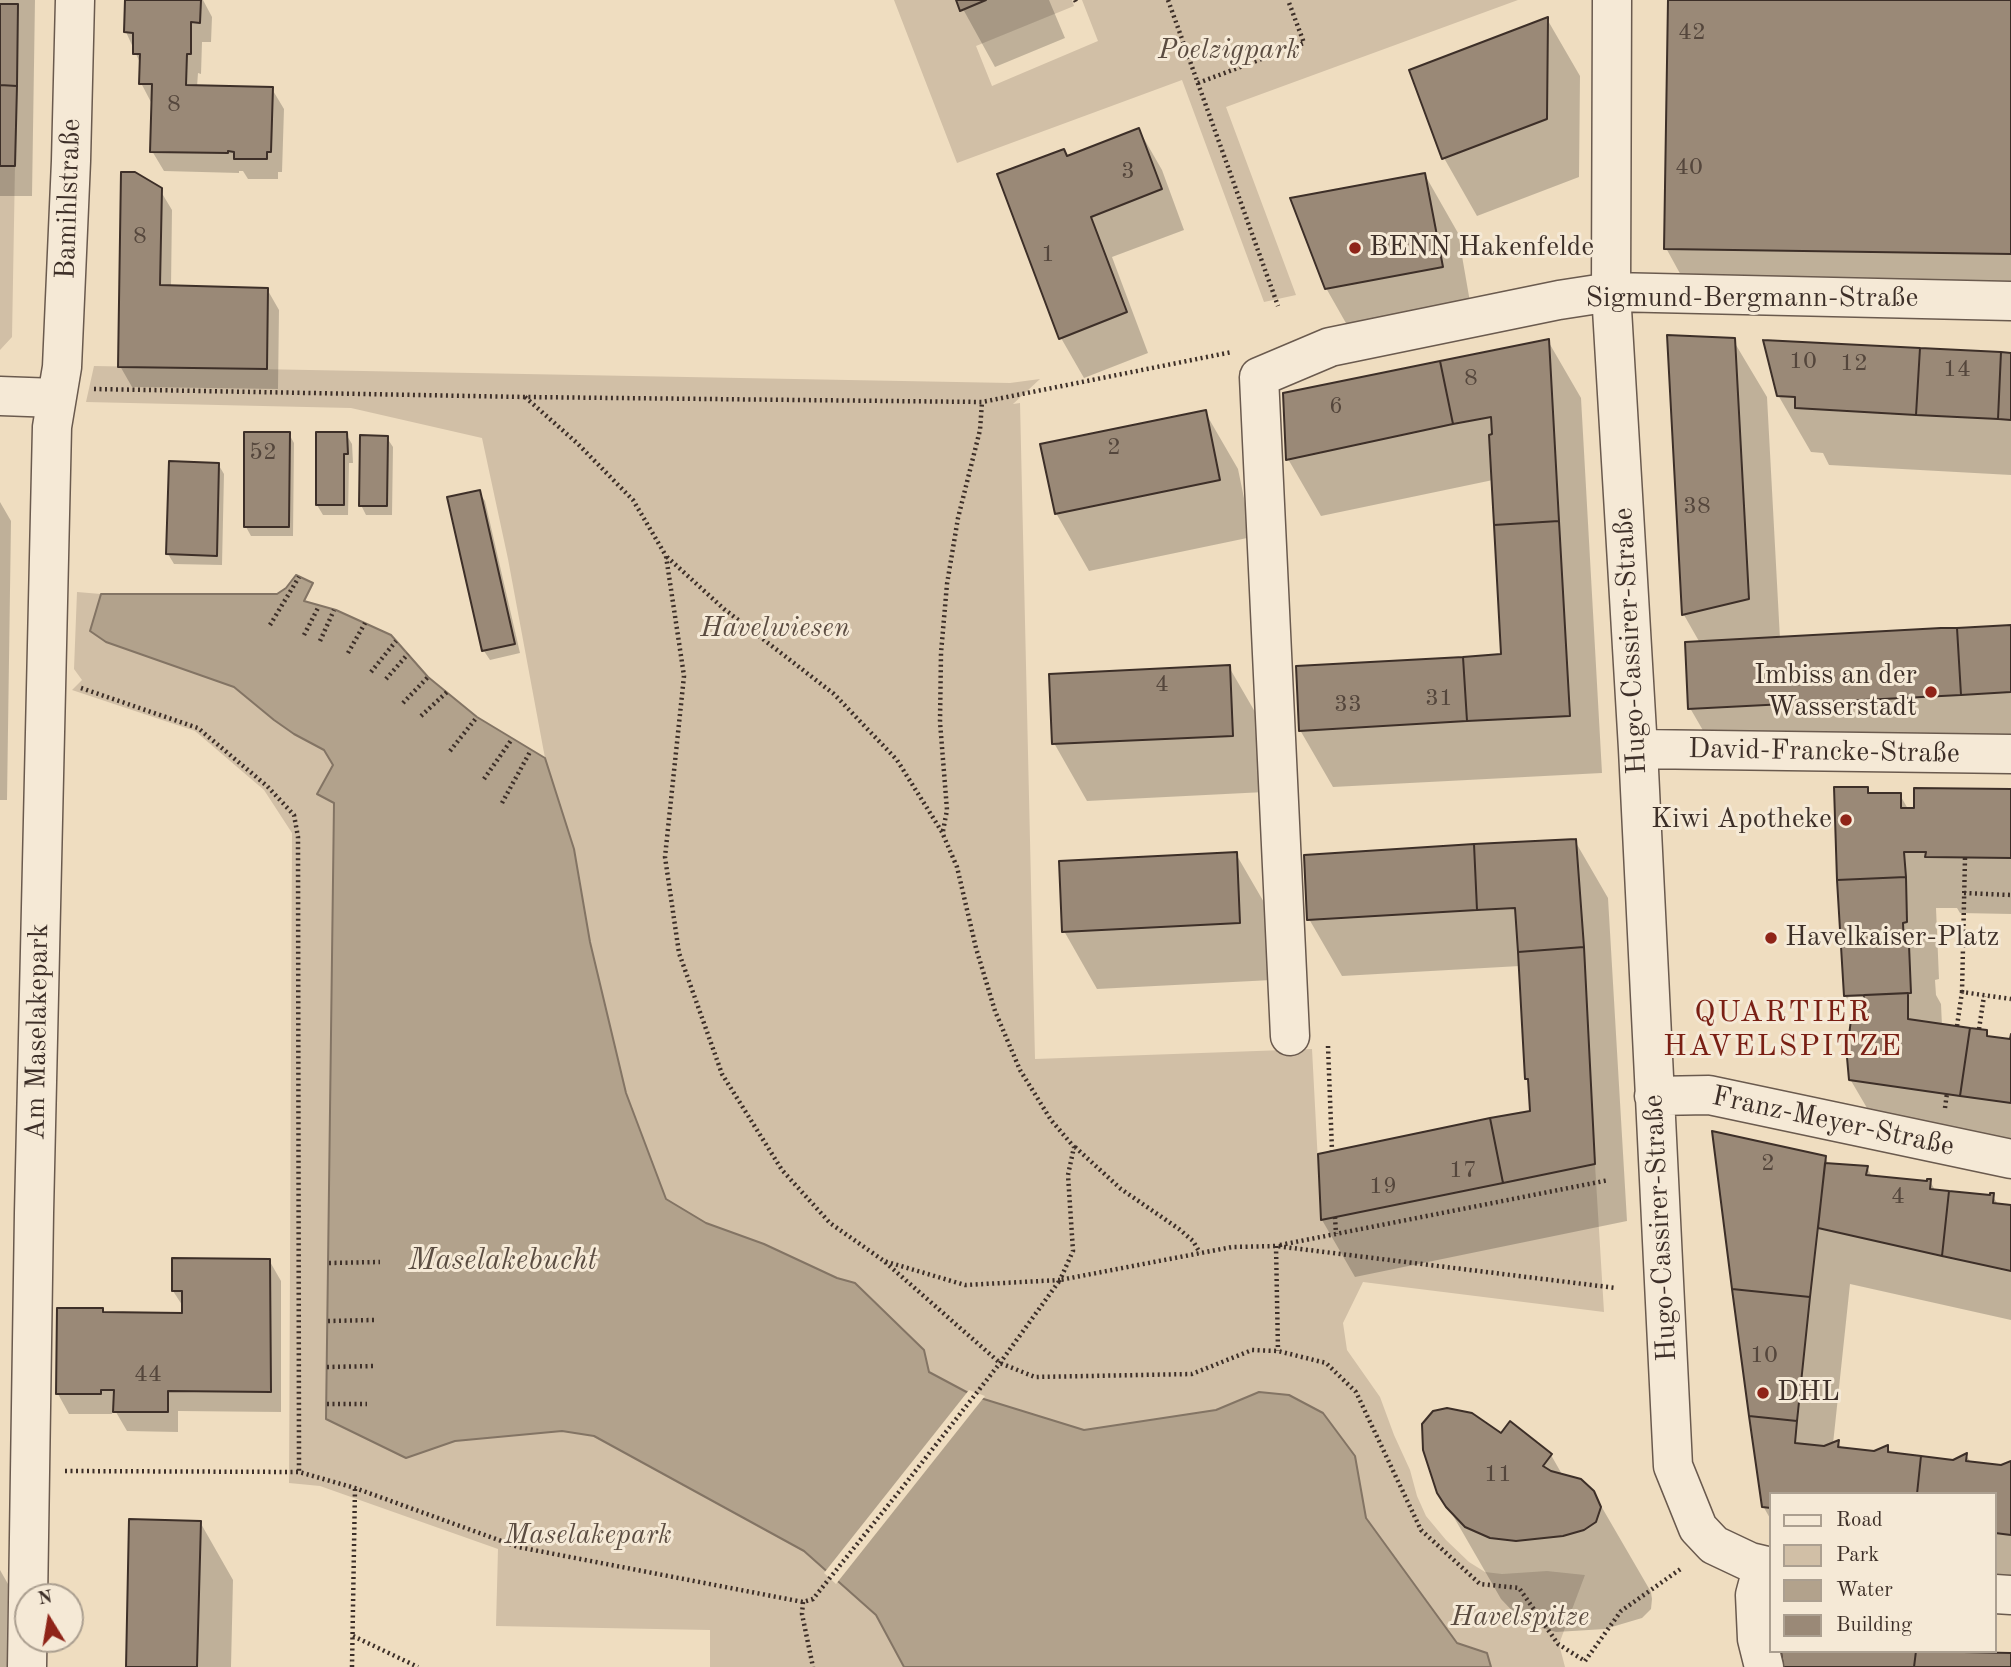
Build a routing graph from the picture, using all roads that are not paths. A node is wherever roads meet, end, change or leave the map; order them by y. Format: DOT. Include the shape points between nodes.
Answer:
graph roads {
  1 [pos="75,0"];
  2 [pos="1612,0"];
  3 [pos="1611,292"];
  4 [pos="2011,301"];
  5 [pos="0,397"];
  6 [pos="56,398"];
  7 [pos="1638,749"];
  8 [pos="2011,754"];
  9 [pos="1290,1036"];
  10 [pos="1654,1096"];
  11 [pos="2011,1159"];
  12 [pos="17,1213"];
  13 [pos="1767,1566"];
  14 [pos="27,1667"];
  15 [pos="1764,1667"];
  1 -- 6 [label="street, Bamihlstraße" via="62,354"];
  2 -- 3 [label="street, Hugo-Cassirer-Straße"];
  3 -- 4 [label="street, Sigmund-Bergmann-Straße"];
  3 -- 7 [label="street, Hugo-Cassirer-Straße"];
  3 -- 9 [label="street, Sigmund-Bergmann-Straße" via="1330,347 1259,377"];
  5 -- 6 [label="street"];
  6 -- 12 [label="street, Am Maselakepark"];
  7 -- 8 [label="street, David-Francke-Straße"];
  7 -- 10 [label="street, Hugo-Cassirer-Straße"];
  10 -- 11 [label="street, Franz-Meyer-Straße" via="1702,1094"];
  10 -- 13 [label="street, Hugo-Cassirer-Straße" via="1673,1466 1698,1528 1714,1545"];
  12 -- 14 [label="street, Am Maselakepark"];
  13 -- 15 [label="street" via="1755,1595"];
}
